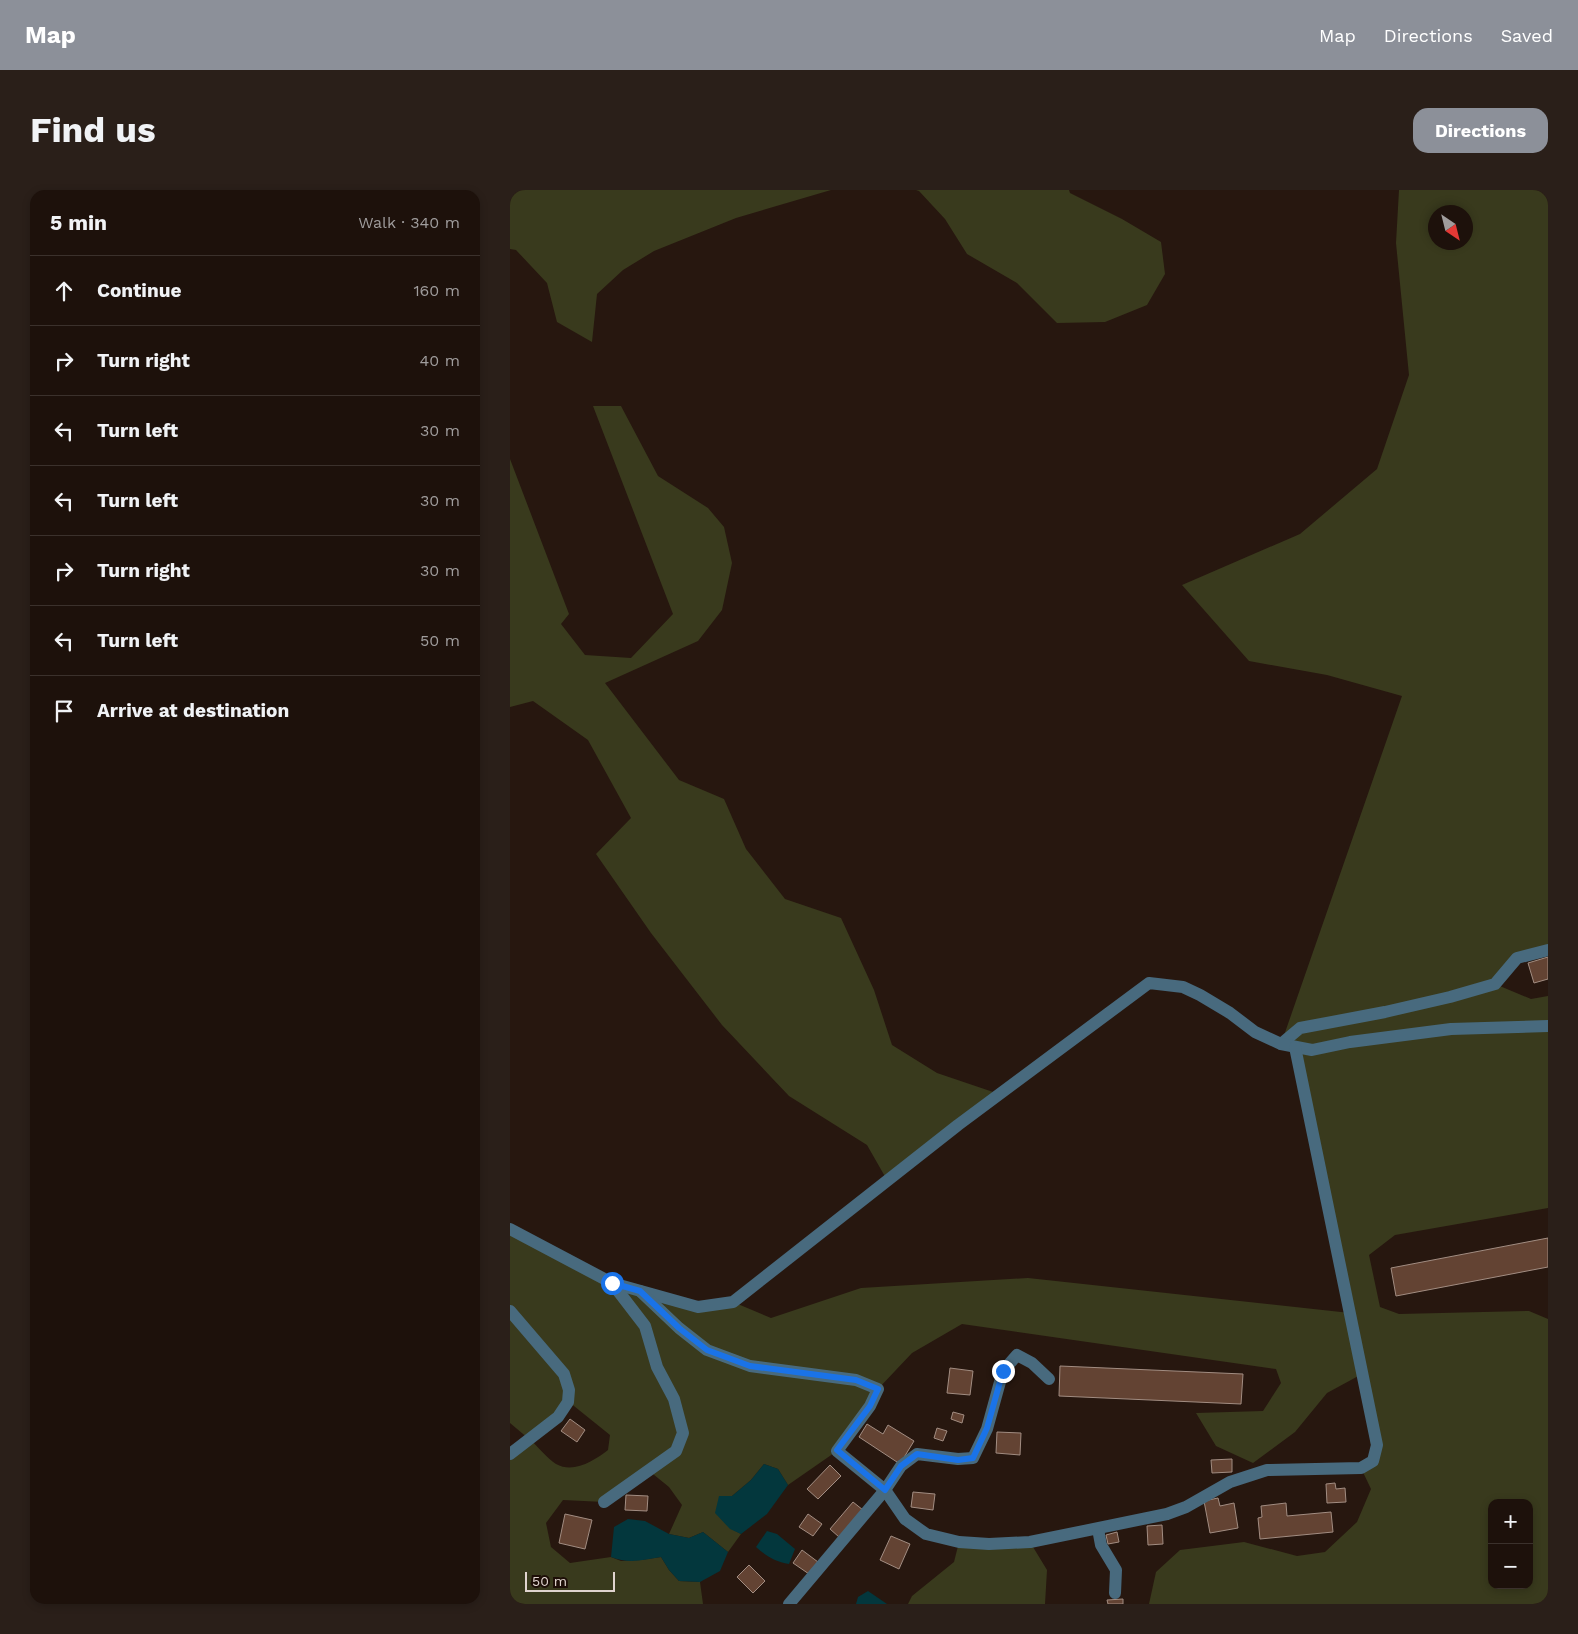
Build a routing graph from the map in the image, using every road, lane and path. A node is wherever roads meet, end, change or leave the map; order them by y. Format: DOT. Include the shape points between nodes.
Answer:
graph roads {
  1 [pos="1548,950"];
  2 [pos="1548,1026"];
  3 [pos="1281,1044"];
  4 [pos="1295,1047"];
  5 [pos="510,1230"];
  6 [pos="612,1283"];
  7 [pos="640,1291"];
  8 [pos="510,1311"];
  9 [pos="1049,1379"];
  10 [pos="510,1454"];
  11 [pos="885,1490"];
  12 [pos="604,1502"];
  13 [pos="1098,1529"];
  14 [pos="1116,1593"];
  15 [pos="789,1604"];
  1 -- 3 [label="street" via="1517,958 1495,984 1385,1012 1300,1028"];
  2 -- 4 [label="street" via="1451,1029 1312,1050"];
  3 -- 4 [label="street"];
  3 -- 7 [label="street" via="1256,1032 1200,995 1182,987 1149,983 958,1125 733,1302 698,1307"];
  4 -- 13 [label="street" via="1377,1445 1373,1461 1361,1468 1267,1470 1230,1482 1167,1514"];
  5 -- 6 [label="street"];
  6 -- 7 [label="street"];
  6 -- 12 [label="street" via="645,1326 656,1367 674,1399 683,1433 676,1451"];
  7 -- 11 [label="street" via="707,1350 750,1366 856,1380 878,1389 870,1406 837,1450"];
  8 -- 10 [label="street" via="564,1374 568,1402 558,1417"];
  9 -- 11 [label="street" via="1032,1363 1017,1355 1003,1371 987,1428 973,1458 958,1460 917,1454 901,1466"];
  11 -- 13 [label="street" via="905,1519 926,1534 959,1542 1030,1542"];
  11 -- 15 [label="street"];
  13 -- 14 [label="street" via="1101,1545 1116,1570"];
}
